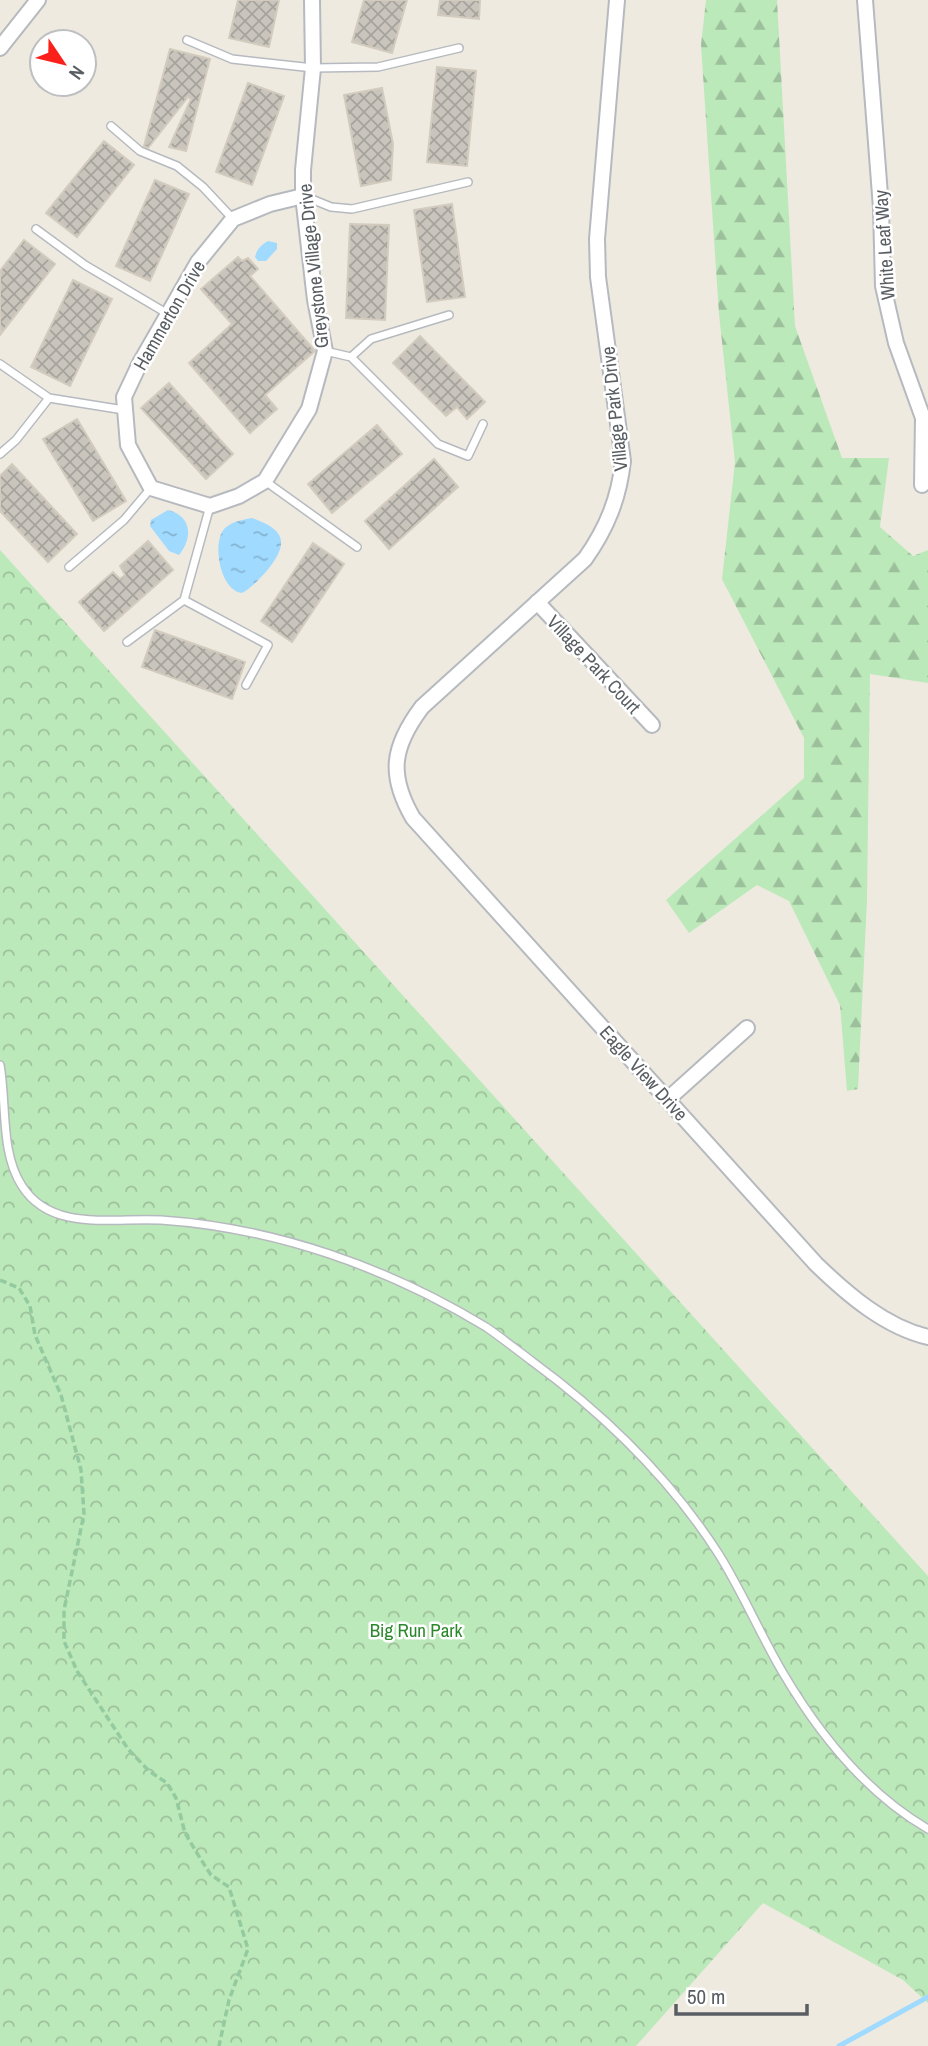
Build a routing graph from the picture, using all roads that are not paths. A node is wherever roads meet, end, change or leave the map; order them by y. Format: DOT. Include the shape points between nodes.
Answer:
graph roads {
  1 [pos="38,0"];
  2 [pos="312,0"];
  3 [pos="617,0"];
  4 [pos="865,0"];
  5 [pos="187,40"];
  6 [pos="0,48"];
  7 [pos="459,48"];
  8 [pos="313,68"];
  9 [pos="111,126"];
  10 [pos="468,182"];
  11 [pos="303,196"];
  12 [pos="233,219"];
  13 [pos="36,229"];
  14 [pos="168,314"];
  15 [pos="449,315"];
  16 [pos="325,351"];
  17 [pos="351,357"];
  18 [pos="0,364"];
  19 [pos="49,398"];
  20 [pos="125,410"];
  21 [pos="483,425"];
  22 [pos="0,454"];
  23 [pos="265,481"];
  24 [pos="922,485"];
  25 [pos="151,488"];
  26 [pos="210,506"];
  27 [pos="357,547"];
  28 [pos="69,567"];
  29 [pos="184,600"];
  30 [pos="537,603"];
  31 [pos="127,642"];
  32 [pos="246,685"];
  33 [pos="652,725"];
  34 [pos="396,774"];
  35 [pos="747,1028"];
  36 [pos="0,1065"];
  37 [pos="668,1100"];
  38 [pos="2,1103"];
  39 [pos="928,1336"];
  40 [pos="928,1829"];
  1 -- 6 [label="street"];
  2 -- 8 [label="street, Greystone Village Drive"];
  3 -- 30 [label="street, Village Park Drive" via="597,239 623,461 621,486 614,509 585,559"];
  4 -- 24 [label="street, White Leaf Way" via="883,286 896,343 923,418"];
  5 -- 8 [label="lane" via="232,59"];
  7 -- 8 [label="lane" via="378,67"];
  8 -- 11 [label="street, Greystone Village Drive"];
  9 -- 12 [label="lane" via="140,151 177,166"];
  10 -- 11 [label="lane" via="352,209"];
  11 -- 12 [label="street, Hammerton Drive"];
  11 -- 16 [label="street, Greystone Village Drive"];
  12 -- 14 [label="street, Hammerton Drive" via="198,262"];
  13 -- 14 [label="lane" via="85,265"];
  14 -- 20 [label="street, Hammerton Drive" via="139,363 124,397"];
  15 -- 17 [label="lane" via="371,339"];
  16 -- 17 [label="lane"];
  16 -- 23 [label="street, Greystone Village Drive" via="309,409"];
  17 -- 21 [label="lane" via="438,444 468,456"];
  18 -- 19 [label="lane"];
  19 -- 20 [label="lane"];
  19 -- 22 [label="lane"];
  20 -- 25 [label="street, Hammerton Drive" via="128,445"];
  23 -- 26 [label="street"];
  23 -- 27 [label="lane"];
  25 -- 26 [label="street"];
  25 -- 28 [label="lane" via="124,520"];
  26 -- 29 [label="lane"];
  29 -- 31 [label="lane"];
  29 -- 32 [label="lane" via="268,645"];
  30 -- 33 [label="street, Village Park Court"];
  30 -- 34 [label="street, Village Park Drive" via="422,707 401,737"];
  34 -- 37 [label="street, Eagle View Drive" via="401,797 413,818"];
  35 -- 37 [label="street"];
  36 -- 38 [label="lane"];
  37 -- 39 [label="street, Eagle View Drive" via="839,1287 900,1326"];
  38 -- 40 [label="lane" via="8,1153 22,1186 46,1209 82,1221 158,1220 226,1227 357,1264 426,1293 489,1329 555,1379 619,1431 675,1492 719,1554 814,1724 867,1783"];
}
